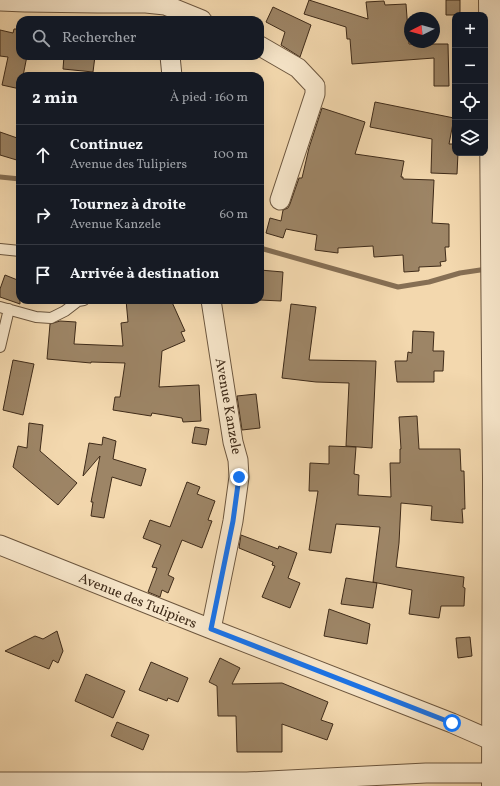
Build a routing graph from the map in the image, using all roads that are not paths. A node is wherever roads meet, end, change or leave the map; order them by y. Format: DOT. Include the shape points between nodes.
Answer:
graph roads {
  1 [pos="490,0"];
  2 [pos="0,1"];
  3 [pos="165,8"];
  4 [pos="190,16"];
  5 [pos="264,48"];
  6 [pos="170,60"];
  7 [pos="172,72"];
  8 [pos="280,200"];
  9 [pos="0,249"];
  10 [pos="16,251"];
  11 [pos="74,304"];
  12 [pos="211,304"];
  13 [pos="4,308"];
  14 [pos="0,347"];
  15 [pos="497,479"];
  16 [pos="0,545"];
  17 [pos="211,629"];
  18 [pos="496,742"];
  19 [pos="493,780"];
  20 [pos="0,782"];
  21 [pos="247,784"];
  1 -- 15 [label="street"];
  2 -- 3 [label="street" via="146,3"];
  3 -- 4 [label="street"];
  5 -- 8 [label="street" via="298,68 314,86 314,94"];
  6 -- 7 [label="street"];
  9 -- 10 [label="lane"];
  11 -- 13 [label="lane" via="51,318 36,317"];
  12 -- 17 [label="street, Avenue Kanzele" via="239,477 233,521"];
  13 -- 14 [label="lane"];
  15 -- 18 [label="street"];
  16 -- 17 [label="street, Avenue des Tulipiers"];
  17 -- 18 [label="street, Avenue des Tulipiers"];
  18 -- 19 [label="street"];
  19 -- 21 [label="street" via="426,773"];
  20 -- 21 [label="street"];
}
